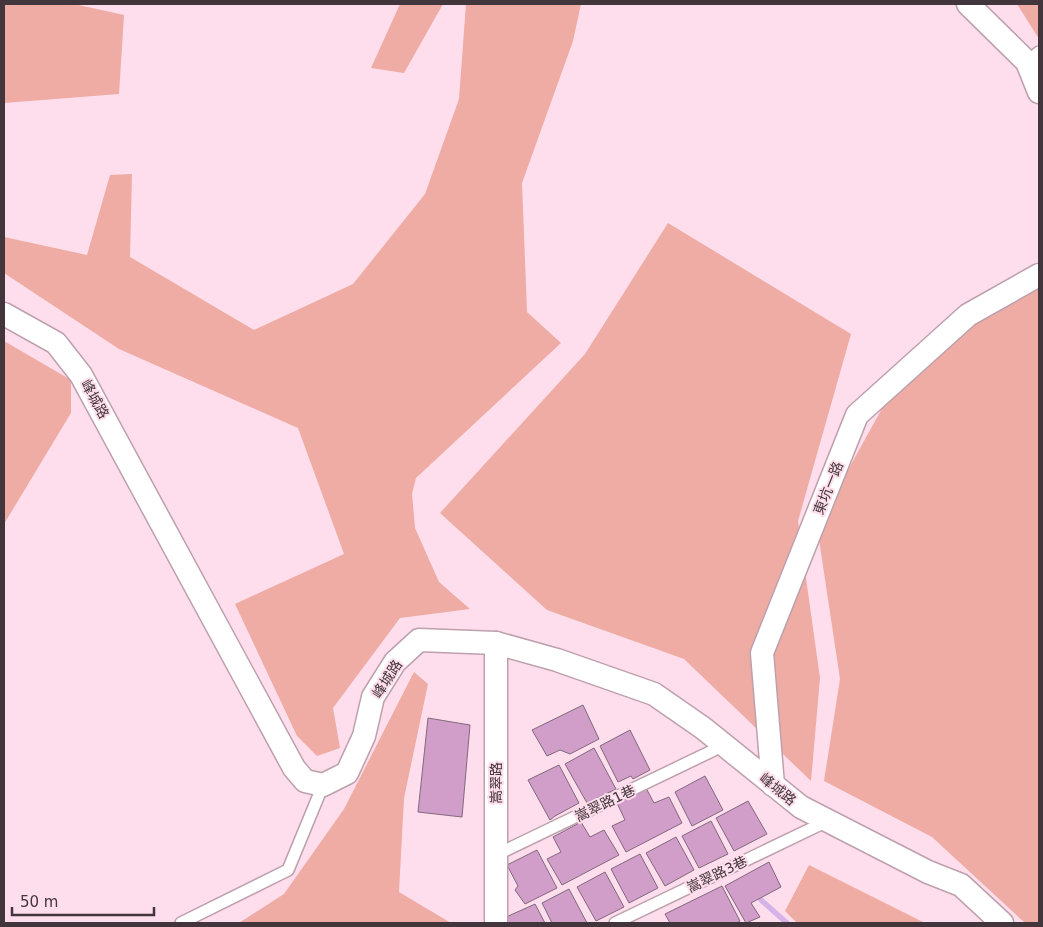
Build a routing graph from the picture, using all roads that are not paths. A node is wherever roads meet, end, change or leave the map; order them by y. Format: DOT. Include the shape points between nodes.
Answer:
graph roads {
  1 [pos="968,4"];
  2 [pos="1033,57"];
  3 [pos="1039,92"];
  4 [pos="1039,275"];
  5 [pos="4,314"];
  6 [pos="496,643"];
  7 [pos="714,750"];
  8 [pos="323,785"];
  9 [pos="774,785"];
  10 [pos="819,824"];
  11 [pos="496,855"];
  12 [pos="181,923"];
  13 [pos="496,923"];
  14 [pos="615,923"];
  15 [pos="1002,923"];
  1 -- 2 [label="street"];
  2 -- 3 [label="street"];
  4 -- 9 [label="street, 東坑一路" via="968,315 857,415 762,653"];
  5 -- 8 [label="street, 峰城路" via="56,343 81,375 294,768 305,781"];
  6 -- 8 [label="street, 峰城路" via="419,640 395,662 373,697 364,736 347,773"];
  6 -- 9 [label="street, 峰城路" via="557,660 654,694 703,728"];
  6 -- 11 [label="street, 嵩翠路"];
  7 -- 11 [label="lane, 嵩翠路1巷"];
  8 -- 12 [label="lane" via="288,870"];
  9 -- 15 [label="street, 峰城路" via="801,807 960,885"];
  10 -- 14 [label="lane, 嵩翠路3巷"];
  11 -- 13 [label="street, 嵩翠路"];
}
